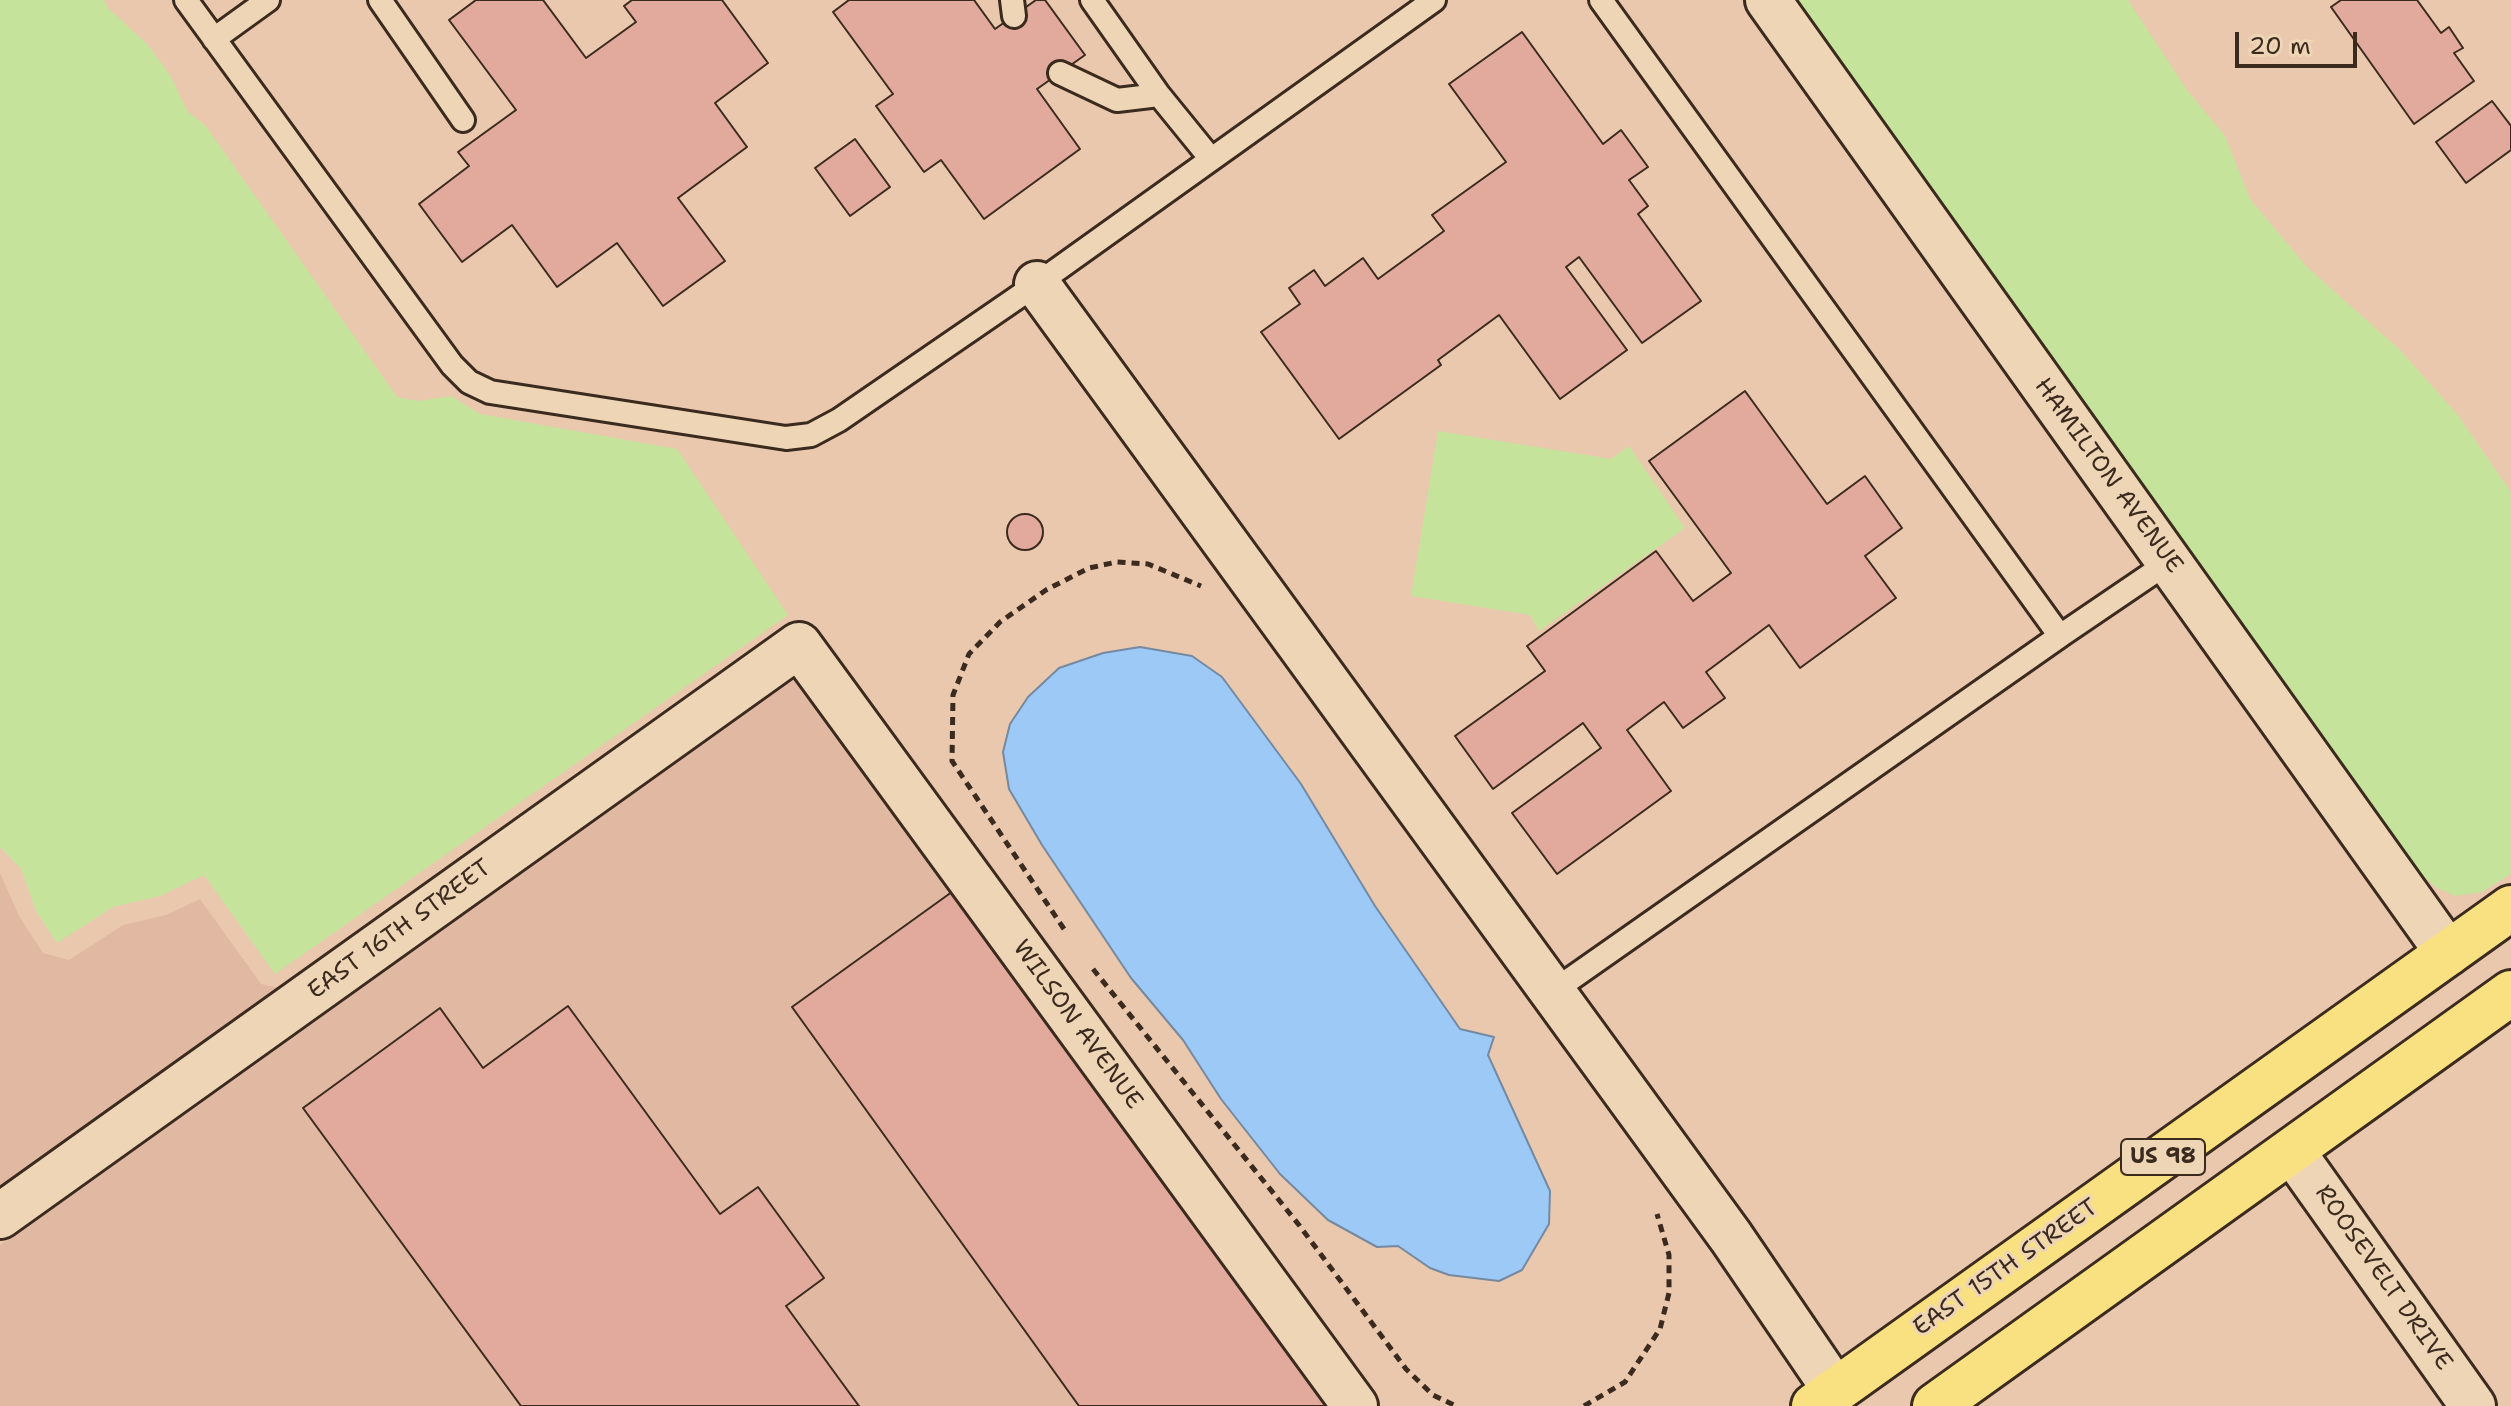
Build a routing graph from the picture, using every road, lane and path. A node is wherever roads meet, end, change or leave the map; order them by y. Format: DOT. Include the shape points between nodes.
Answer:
graph roads {
  1 [pos="186,0"];
  2 [pos="268,0"];
  3 [pos="380,0"];
  4 [pos="1092,0"];
  5 [pos="1434,0"];
  6 [pos="1601,0"];
  7 [pos="1768,0"];
  8 [pos="214,39"];
  9 [pos="1060,73"];
  10 [pos="1159,95"];
  11 [pos="463,120"];
  12 [pos="1211,159"];
  13 [pos="1037,284"];
  14 [pos="2169,562"];
  15 [pos="1209,591"];
  16 [pos="2060,636"];
  17 [pos="799,645"];
  18 [pos="2511,908"];
  19 [pos="1071,940"];
  20 [pos="2448,953"];
  21 [pos="1085,958"];
  22 [pos="1552,992"];
  23 [pos="2500,1001"];
  24 [pos="2251,1094"];
  25 [pos="2292,1151"];
  26 [pos="1652,1201"];
  27 [pos="0,1216"];
  28 [pos="1832,1401"];
  29 [pos="1355,1406"];
  30 [pos="1456,1406"];
  31 [pos="1584,1406"];
  32 [pos="1935,1406"];
  33 [pos="2473,1406"];
  1 -- 8 [label="lane"];
  2 -- 8 [label="lane"];
  3 -- 11 [label="lane"];
  4 -- 10 [label="lane"];
  5 -- 12 [label="lane"];
  6 -- 16 [label="lane"];
  7 -- 14 [label="street, HAMILTON AVENUE"];
  8 -- 13 [label="lane" via="452,365 469,382 490,392 786,438 811,435"];
  9 -- 10 [label="lane" via="1117,100"];
  10 -- 12 [label="lane"];
  12 -- 13 [label="lane"];
  13 -- 22 [label="street"];
  14 -- 16 [label="lane"];
  14 -- 20 [label="street, HAMILTON AVENUE"];
  15 -- 19 [label="path" via="1148,564 1117,562 1089,568 1000,622 969,654 953,695 952,761"];
  16 -- 22 [label="lane"];
  17 -- 27 [label="street, EAST 16TH STREET"];
  17 -- 29 [label="street, WILSON AVENUE"];
  18 -- 20 [label="main road, EAST 15TH STREET / US 98"];
  20 -- 23 [label="main road"];
  20 -- 24 [label="main road, EAST 15TH STREET / US 98"];
  21 -- 30 [label="path" via="1299,1225 1406,1369 1433,1395"];
  22 -- 28 [label="street" via="1731,1237"];
  23 -- 25 [label="main road, US 98"];
  24 -- 25 [label="main road"];
  24 -- 28 [label="main road, EAST 15TH STREET / US 98"];
  25 -- 32 [label="main road, US 98"];
  25 -- 33 [label="street, ROOSEVELT DRIVE"];
  26 -- 31 [label="path" via="1669,1255 1669,1293 1660,1329 1625,1382"];
}
